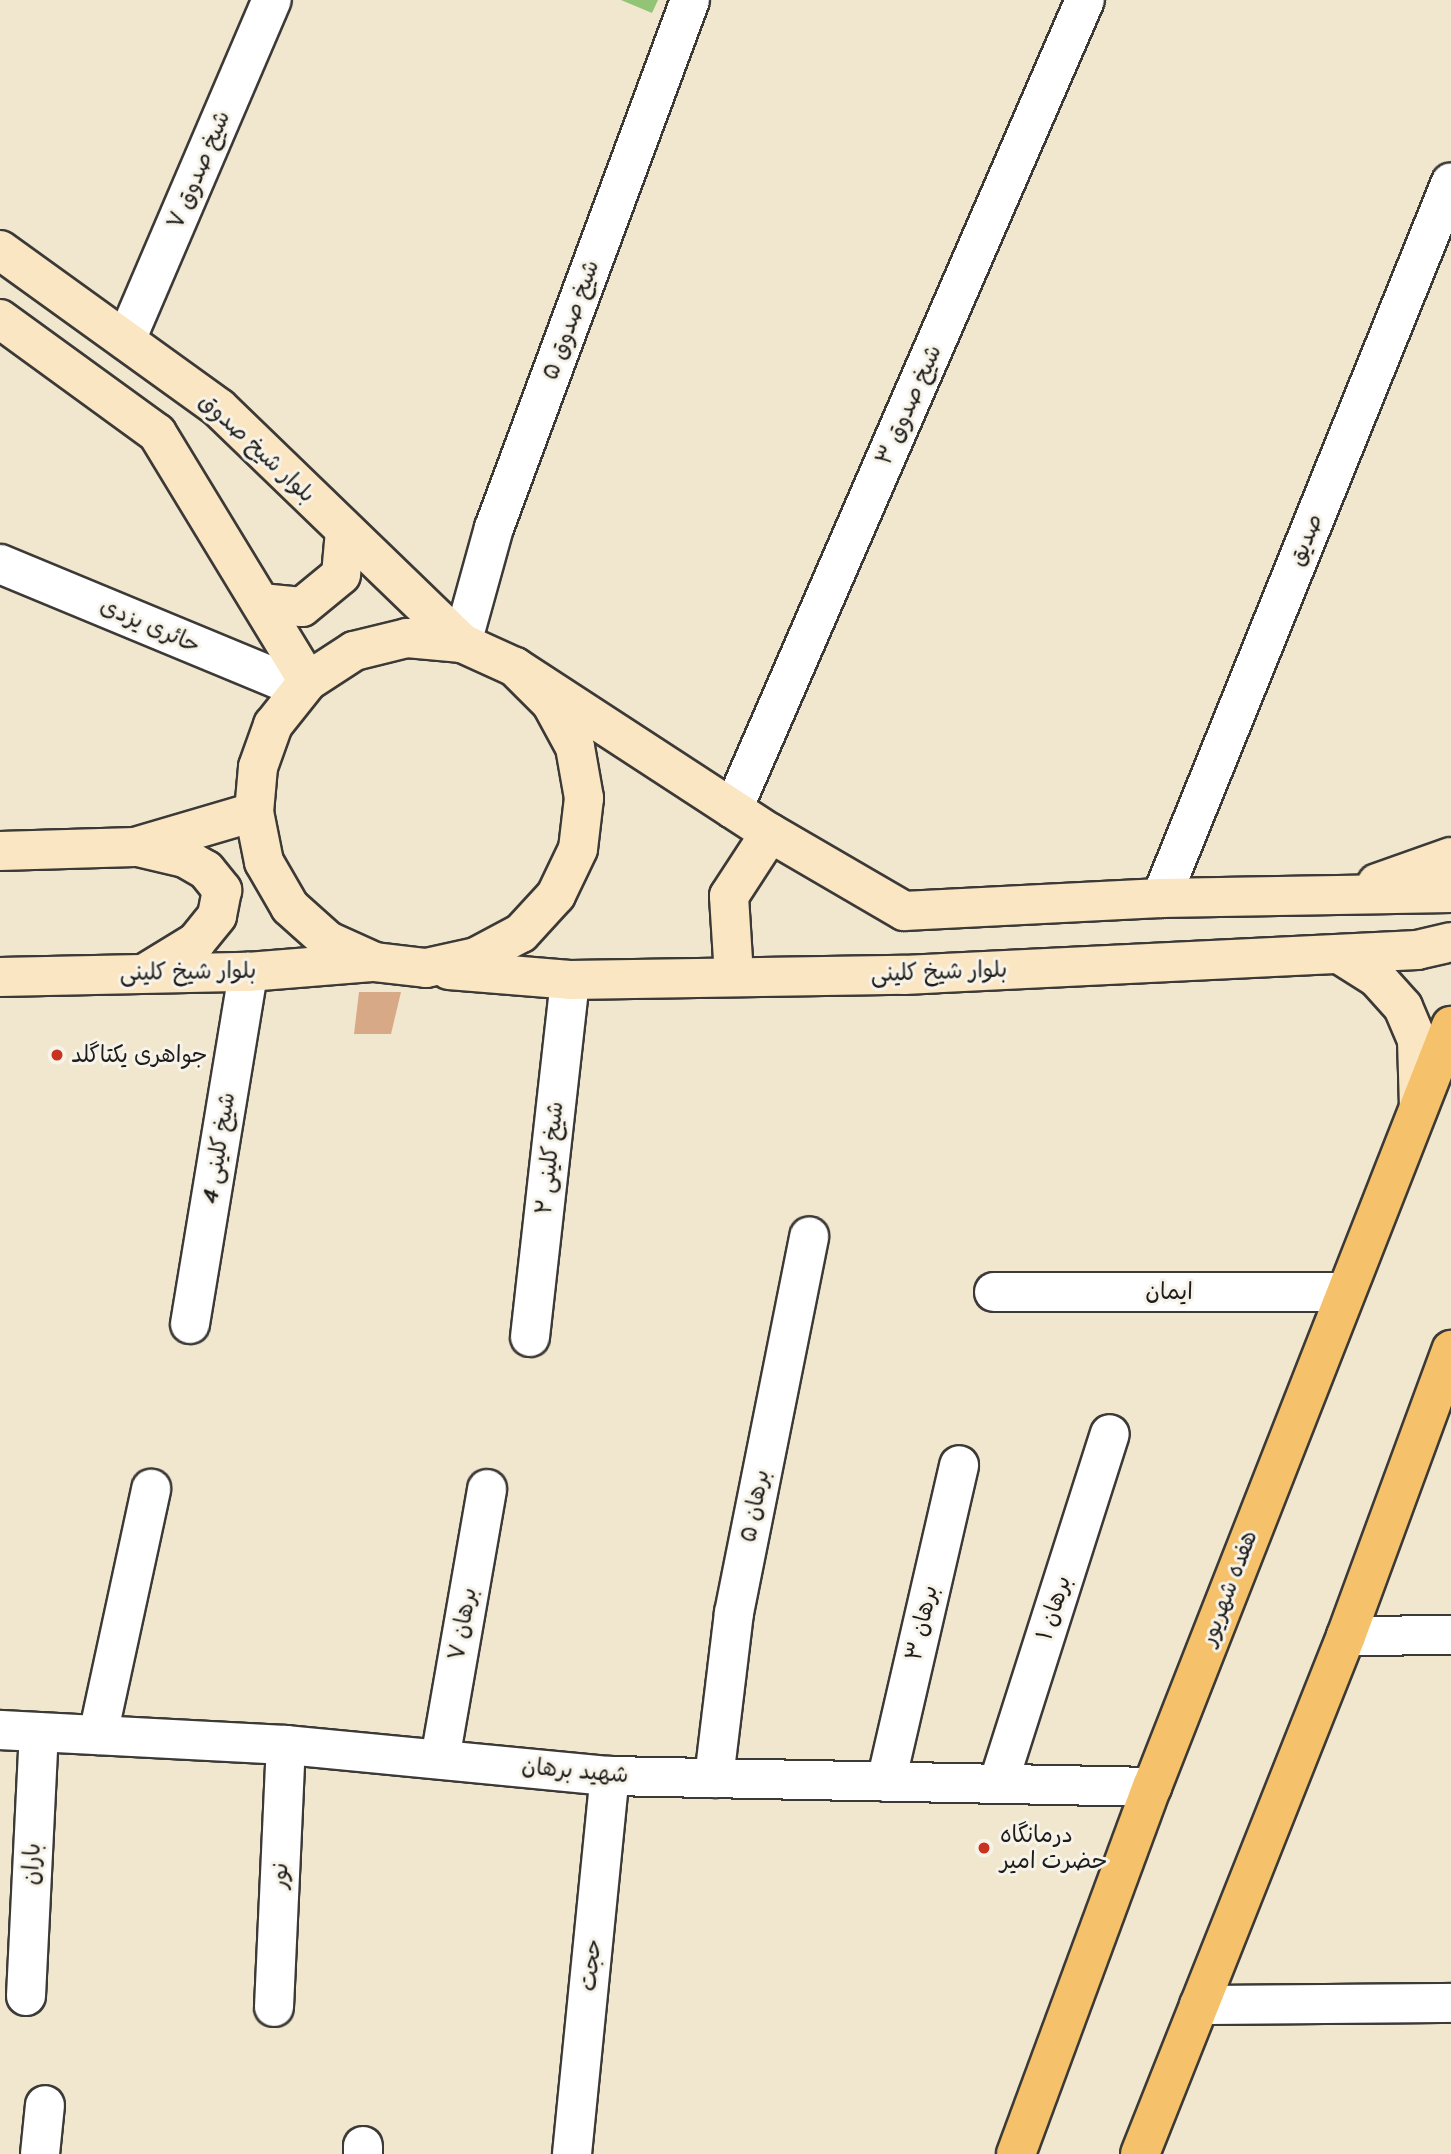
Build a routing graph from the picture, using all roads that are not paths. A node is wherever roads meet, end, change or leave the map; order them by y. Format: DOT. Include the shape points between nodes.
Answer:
graph roads {
  1 [pos="272,0"];
  2 [pos="690,0"];
  3 [pos="1085,0"];
  4 [pos="1451,182"];
  5 [pos="0,250"];
  6 [pos="0,319"];
  7 [pos="125,341"];
  8 [pos="345,531"];
  9 [pos="0,564"];
  10 [pos="261,603"];
  11 [pos="462,643"];
  12 [pos="515,667"];
  13 [pos="304,685"];
  14 [pos="733,809"];
  15 [pos="254,812"];
  16 [pos="770,833"];
  17 [pos="135,847"];
  18 [pos="0,852"];
  19 [pos="1451,857"];
  20 [pos="1451,893"];
  21 [pos="1344,894"];
  22 [pos="1161,898"];
  23 [pos="1451,942"];
  24 [pos="1339,954"];
  25 [pos="375,962"];
  26 [pos="426,968"];
  27 [pos="248,971"];
  28 [pos="147,972"];
  29 [pos="734,976"];
  30 [pos="0,977"];
  31 [pos="570,980"];
  32 [pos="1451,1026"];
  33 [pos="1419,1106"];
  34 [pos="809,1236"];
  35 [pos="994,1292"];
  36 [pos="1344,1292"];
  37 [pos="190,1324"];
  38 [pos="530,1337"];
  39 [pos="1451,1350"];
  40 [pos="1110,1434"];
  41 [pos="959,1465"];
  42 [pos="151,1489"];
  43 [pos="487,1489"];
  44 [pos="1451,1634"];
  45 [pos="1346,1636"];
  46 [pos="0,1730"];
  47 [pos="39,1732"];
  48 [pos="98,1735"];
  49 [pos="286,1745"];
  50 [pos="440,1759"];
  51 [pos="610,1776"];
  52 [pos="714,1778"];
  53 [pos="999,1781"];
  54 [pos="886,1782"];
  55 [pos="1152,1787"];
  56 [pos="26,1996"];
  57 [pos="1451,2003"];
  58 [pos="1199,2005"];
  59 [pos="274,2007"];
  60 [pos="45,2105"];
  61 [pos="40,2154"];
  62 [pos="572,2154"];
  63 [pos="1016,2154"];
  64 [pos="1140,2154"];
  1 -- 7 [label="street, شیخ صدوق ۷"];
  2 -- 11 [label="street, شیخ صدوق ۵" via="494,528"];
  3 -- 14 [label="street, شیخ صدوق ۳"];
  4 -- 22 [label="street, صدیق"];
  5 -- 7 [label="main road, بلوار شیخ صدوق"];
  6 -- 10 [label="main road" via="157,433"];
  7 -- 8 [label="main road, بلوار شیخ صدوق" via="219,408"];
  8 -- 10 [label="main road" via="341,575 302,607"];
  8 -- 11 [label="main road, بلوار شیخ صدوق"];
  9 -- 13 [label="street, حائری یزدی"];
  10 -- 13 [label="main road"];
  11 -- 12 [label="main road"];
  11 -- 13 [label="main road" via="407,638 380,644 354,651"];
  12 -- 14 [label="main road"];
  12 -- 26 [label="main road" via="551,703 575,747 584,798 578,849 555,895 521,933 476,957"];
  13 -- 15 [label="main road" via="273,725 258,767"];
  14 -- 16 [label="main road"];
  15 -- 17 [label="main road"];
  15 -- 25 [label="main road" via="264,862 290,907 328,941"];
  16 -- 22 [label="main road" via="904,911"];
  16 -- 29 [label="main road" via="729,896"];
  17 -- 18 [label="main road"];
  17 -- 28 [label="main road" via="185,858 206,870 222,890 217,916 195,942"];
  19 -- 21 [label="main road"];
  20 -- 21 [label="main road"];
  21 -- 22 [label="main road"];
  23 -- 24 [label="main road, بلوار شیخ کلینی" via="1417,950"];
  24 -- 29 [label="main road, بلوار شیخ کلینی" via="904,975"];
  24 -- 33 [label="main road" via="1377,978 1403,1007 1418,1040"];
  25 -- 26 [label="main road, بلوار شیخ کلینی"];
  25 -- 27 [label="main road, بلوار شیخ کلینی"];
  26 -- 31 [label="main road, بلوار شیخ کلینی"];
  27 -- 28 [label="main road, بلوار شیخ کلینی"];
  27 -- 37 [label="street, شیخ کلینی 4"];
  28 -- 30 [label="main road, بلوار شیخ کلینی"];
  29 -- 31 [label="main road, بلوار شیخ کلینی"];
  31 -- 38 [label="street, شیخ کلینی ۲"];
  32 -- 33 [label="main road, هفده شهریور"];
  33 -- 36 [label="main road, هفده شهریور"];
  34 -- 52 [label="street, برهان ۵" via="734,1612"];
  35 -- 36 [label="street, ایمان"];
  36 -- 55 [label="main road, هفده شهریور"];
  39 -- 45 [label="main road"];
  40 -- 53 [label="street, برهان ۱"];
  41 -- 54 [label="street, برهان ۳"];
  42 -- 48 [label="street"];
  43 -- 50 [label="street, برهان ۷"];
  44 -- 45 [label="street"];
  45 -- 58 [label="main road"];
  46 -- 47 [label="street, شهید برهان"];
  47 -- 48 [label="street, شهید برهان"];
  47 -- 56 [label="street, باران"];
  48 -- 49 [label="street, شهید برهان"];
  49 -- 50 [label="street, شهید برهان"];
  49 -- 59 [label="street, نور"];
  50 -- 51 [label="street, شهید برهان"];
  51 -- 52 [label="street, شهید برهان"];
  51 -- 62 [label="street, حجت"];
  52 -- 54 [label="street, شهید برهان"];
  53 -- 54 [label="street, شهید برهان"];
  53 -- 55 [label="street, شهید برهان"];
  55 -- 63 [label="main road, هفده شهریور"];
  57 -- 58 [label="street"];
  58 -- 64 [label="main road"];
  60 -- 61 [label="street"];
}
